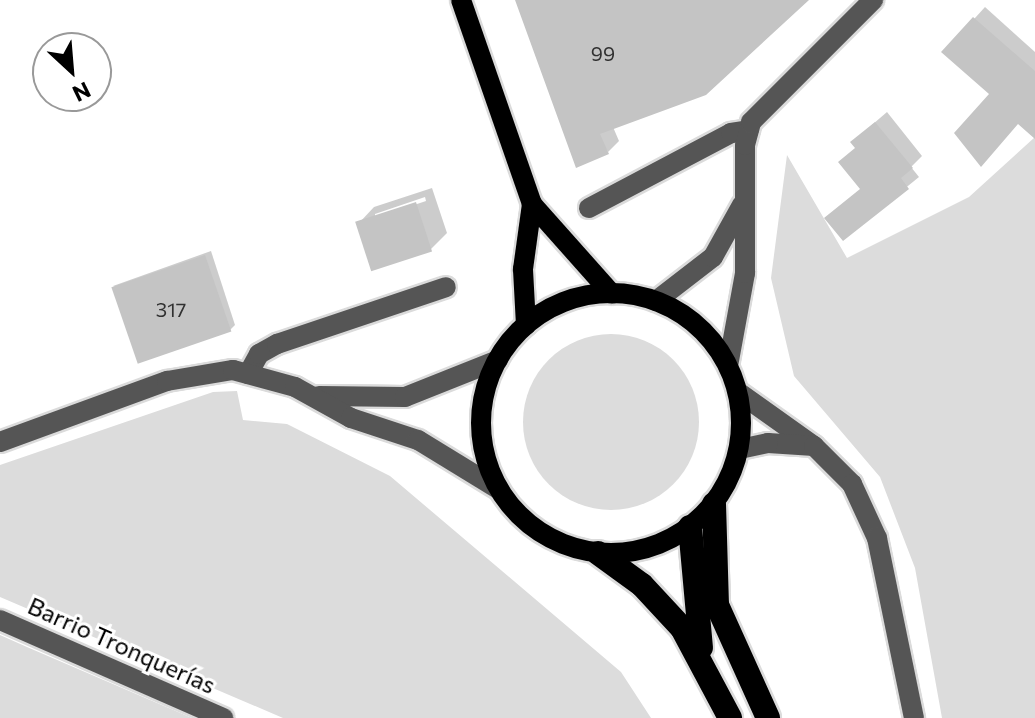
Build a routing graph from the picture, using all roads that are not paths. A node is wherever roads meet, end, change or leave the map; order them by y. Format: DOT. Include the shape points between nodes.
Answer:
graph roads {
  1 [pos="461,0"];
  2 [pos="873,0"];
  3 [pos="749,130"];
  4 [pos="744,202"];
  5 [pos="532,204"];
  6 [pos="589,208"];
  7 [pos="446,287"];
  8 [pos="612,294"];
  9 [pos="656,301"];
  10 [pos="526,325"];
  11 [pos="498,360"];
  12 [pos="728,366"];
  13 [pos="248,374"];
  14 [pos="738,392"];
  15 [pos="315,396"];
  16 [pos="0,442"];
  17 [pos="814,446"];
  18 [pos="739,449"];
  19 [pos="498,489"];
  20 [pos="714,504"];
  21 [pos="690,527"];
  22 [pos="598,553"];
  23 [pos="0,620"];
  24 [pos="705,666"];
  25 [pos="223,718"];
  26 [pos="730,718"];
  27 [pos="768,718"];
  28 [pos="914,718"];
  1 -- 5 [label="main road"];
  2 -- 3 [label="street" via="768,100"];
  3 -- 4 [label="street"];
  3 -- 6 [label="street" via="731,133"];
  4 -- 9 [label="street" via="713,257"];
  4 -- 12 [label="street" via="745,273"];
  5 -- 8 [label="main road"];
  5 -- 10 [label="main road" via="523,269"];
  7 -- 13 [label="street" via="277,344 259,354"];
  8 -- 9 [label="main road"];
  8 -- 10 [label="main road" via="566,302"];
  9 -- 12 [label="main road" via="698,327"];
  10 -- 11 [label="main road"];
  11 -- 15 [label="street" via="405,397"];
  11 -- 19 [label="main road" via="487,385 482,438"];
  12 -- 14 [label="main road"];
  13 -- 15 [label="street"];
  13 -- 16 [label="street" via="204,372 167,381"];
  14 -- 17 [label="street"];
  14 -- 18 [label="main road"];
  15 -- 19 [label="street" via="351,418 418,440"];
  17 -- 18 [label="street" via="768,443"];
  17 -- 28 [label="street" via="852,484 877,538"];
  18 -- 20 [label="main road"];
  19 -- 22 [label="main road" via="530,526 551,539"];
  20 -- 21 [label="main road"];
  20 -- 27 [label="highway" via="717,605"];
  21 -- 22 [label="main road" via="662,543"];
  21 -- 24 [label="highway" via="695,612"];
  22 -- 24 [label="highway" via="664,608"];
  23 -- 25 [label="street, Barrio Tronquerías"];
  24 -- 26 [label="highway"];
}
